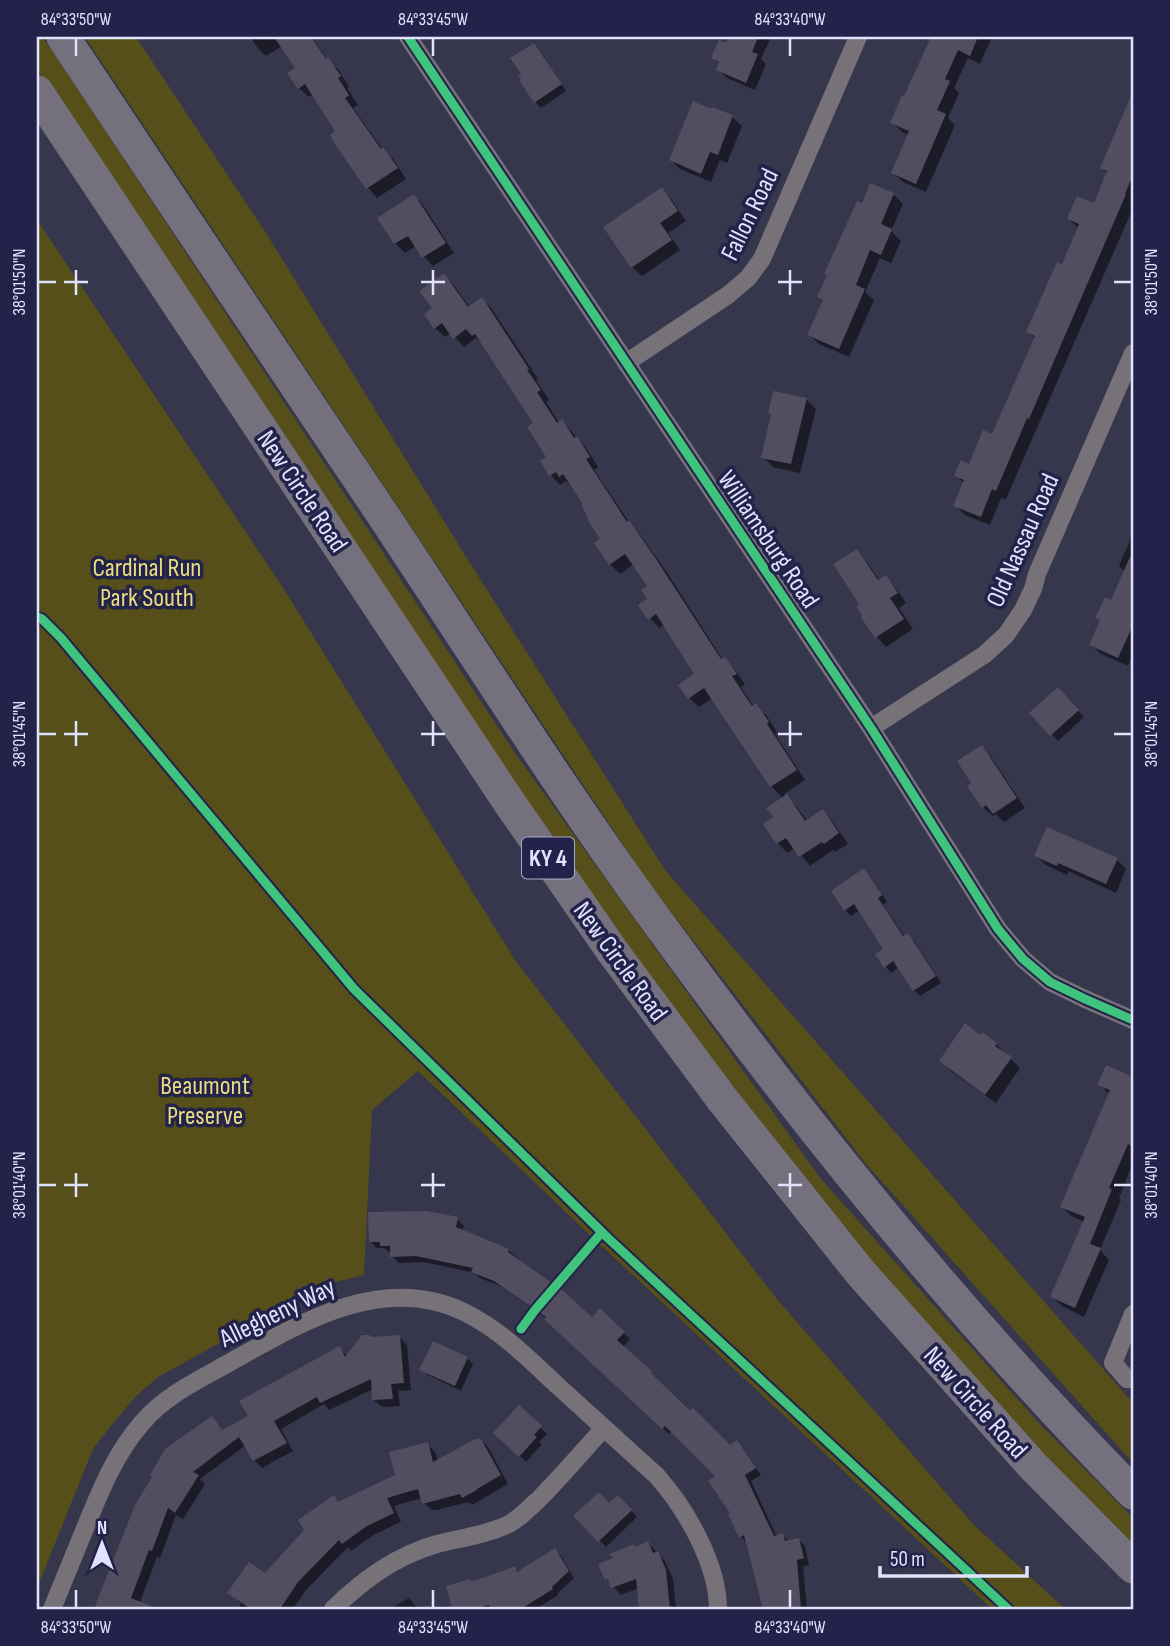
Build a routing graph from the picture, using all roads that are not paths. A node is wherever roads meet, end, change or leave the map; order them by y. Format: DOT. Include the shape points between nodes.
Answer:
graph roads {
  1 [pos="63,37"];
  2 [pos="408,37"];
  3 [pos="858,37"];
  4 [pos="37,92"];
  5 [pos="1133,353"];
  6 [pos="626,363"];
  7 [pos="870,729"];
  8 [pos="1133,1020"];
  9 [pos="1133,1314"];
  10 [pos="1133,1379"];
  11 [pos="604,1428"];
  12 [pos="1133,1493"];
  13 [pos="1133,1567"];
  14 [pos="52,1609"];
  15 [pos="333,1609"];
  16 [pos="718,1609"];
  1 -- 12 [label="highway, New Circle Road / KY 4" via="565,790 660,925 862,1189 1028,1382"];
  2 -- 6 [label="street, Williamsburg Road"];
  3 -- 6 [label="street, Fallon Road" via="762,259 728,295"];
  4 -- 13 [label="highway, New Circle Road / KY 4" via="512,805 691,1057 860,1272 1032,1465"];
  5 -- 7 [label="street, Old Nassau Road" via="1033,589 1006,635 984,655"];
  6 -- 7 [label="street, Williamsburg Road"];
  7 -- 8 [label="street, Williamsburg Road" via="998,929 1023,960 1050,982"];
  9 -- 10 [label="street" via="1113,1363 1127,1379"];
  11 -- 14 [label="street, Allegheny Way" via="514,1345 462,1311 409,1297 358,1302 323,1314 244,1354 156,1407 106,1477"];
  11 -- 15 [label="street" via="513,1522 407,1554 373,1574"];
  11 -- 16 [label="street, Allegheny Way" via="672,1493 705,1553"];
}
